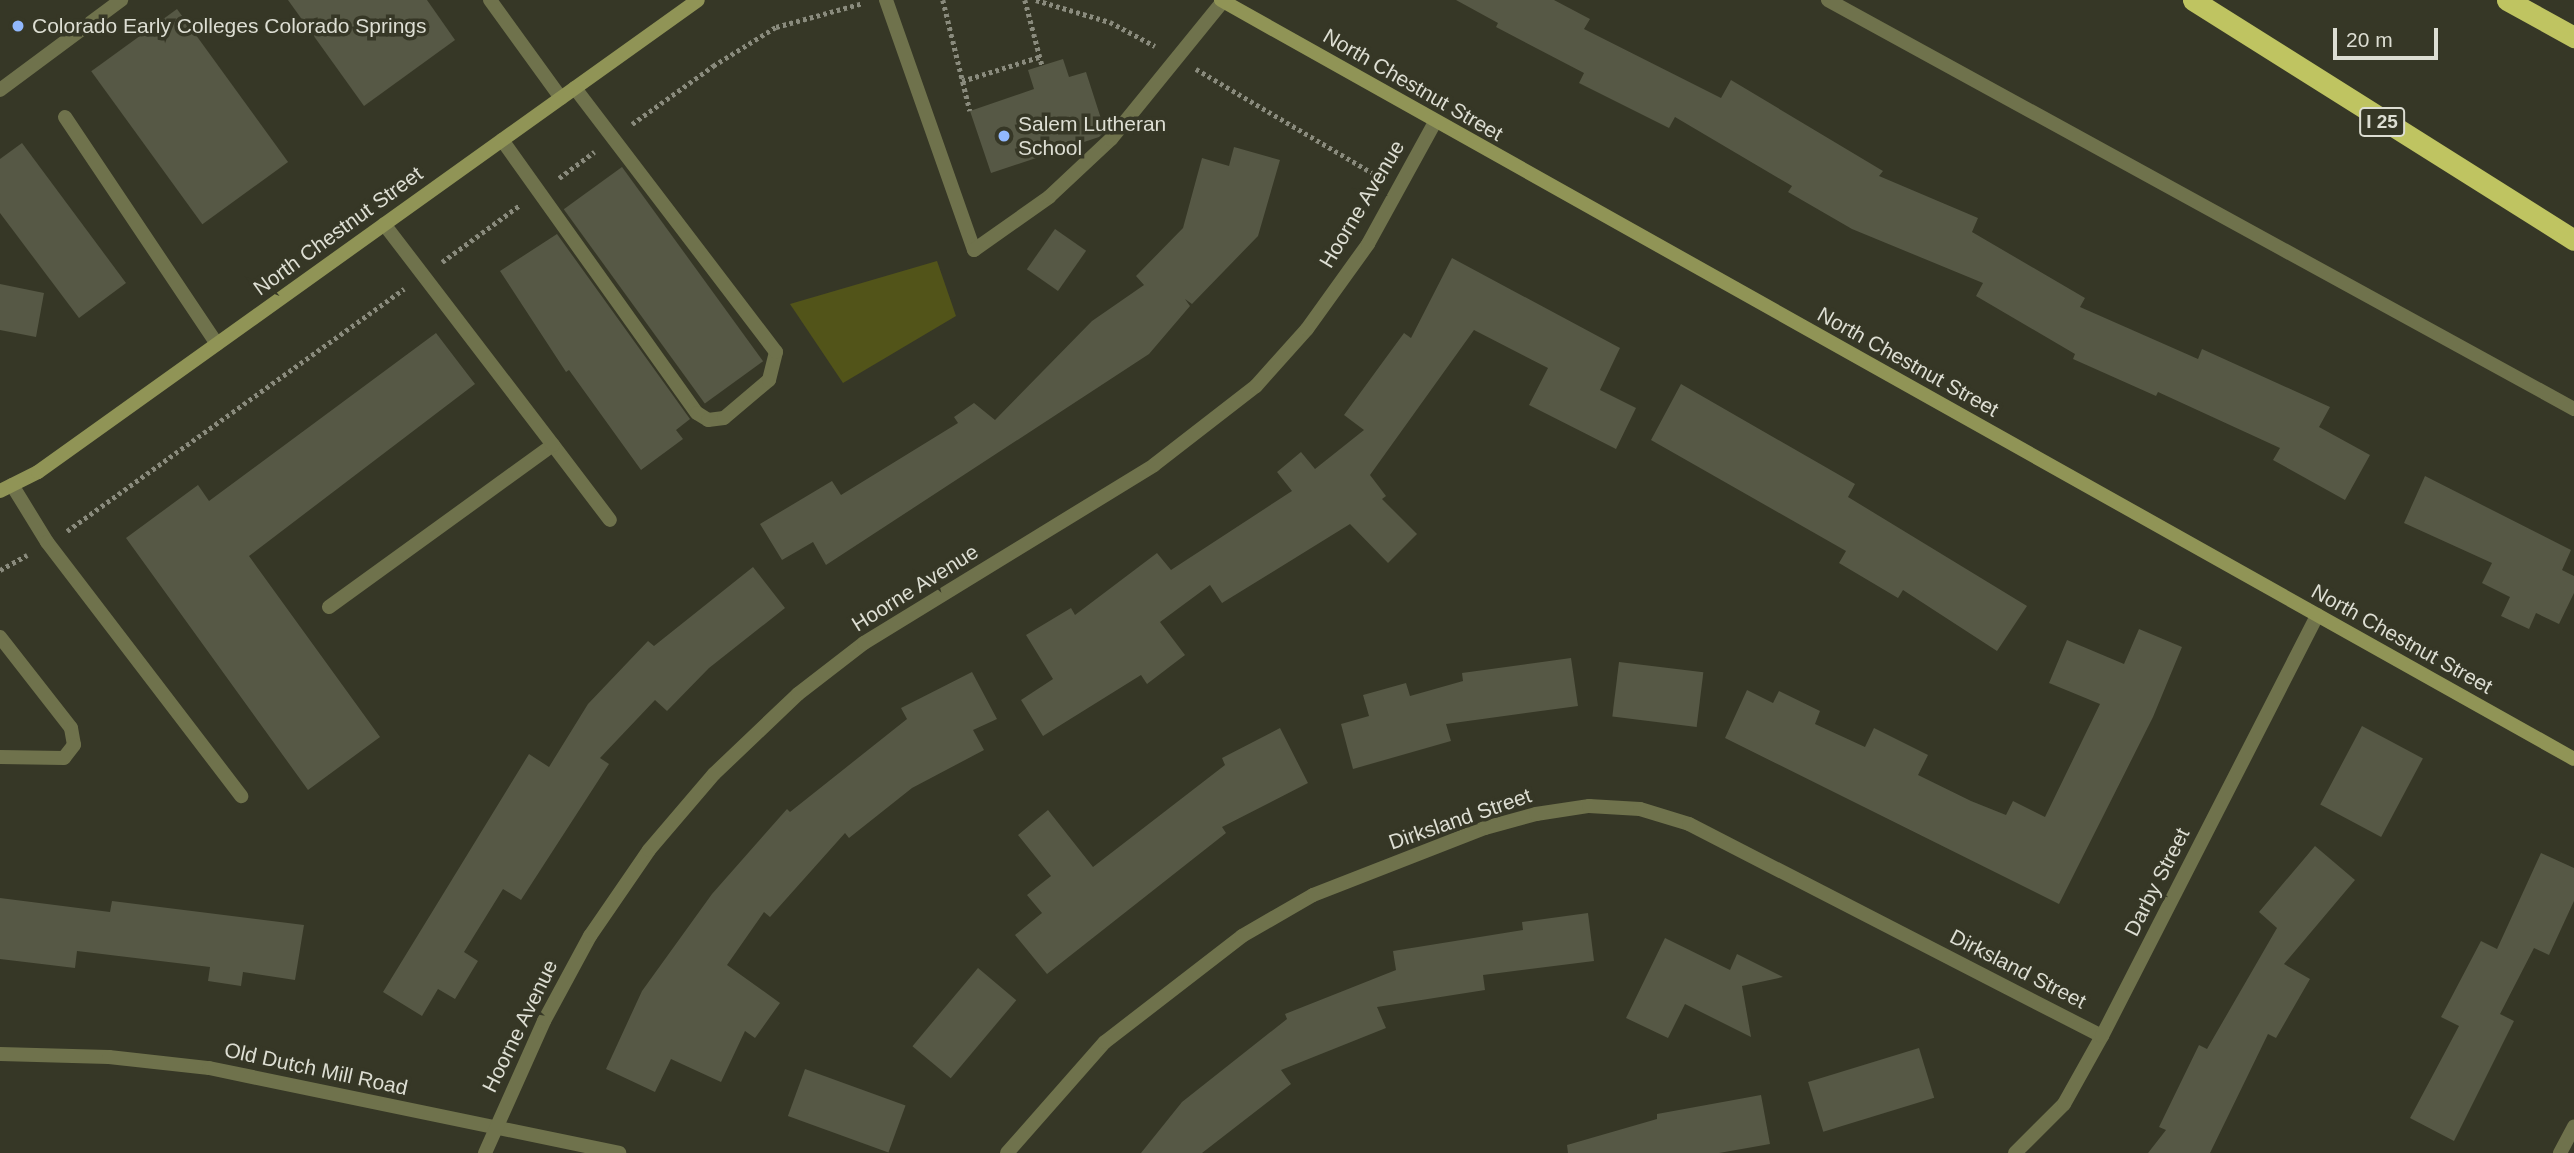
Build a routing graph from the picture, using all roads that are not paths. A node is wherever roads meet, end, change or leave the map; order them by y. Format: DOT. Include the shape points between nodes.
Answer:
graph roads {
  1 [pos="121,0"];
  2 [pos="490,0"];
  3 [pos="698,0"];
  4 [pos="886,0"];
  5 [pos="1222,0"];
  6 [pos="1828,0"];
  7 [pos="2193,0"];
  8 [pos="2507,0"];
  9 [pos="2574,37"];
  10 [pos="575,88"];
  11 [pos="0,90"];
  12 [pos="561,98"];
  13 [pos="65,117"];
  14 [pos="1435,122"];
  15 [pos="502,140"];
  16 [pos="384,224"];
  17 [pos="2574,240"];
  18 [pos="217,344"];
  19 [pos="2574,409"];
  20 [pos="553,445"];
  21 [pos="6,488"];
  22 [pos="610,520"];
  23 [pos="329,607"];
  24 [pos="2317,615"];
  25 [pos="0,637"];
  26 [pos="0,757"];
  27 [pos="2574,760"];
  28 [pos="241,796"];
  29 [pos="2102,1036"];
  30 [pos="0,1054"];
  31 [pos="495,1127"];
  32 [pos="2574,1127"];
  33 [pos="485,1153"];
  34 [pos="619,1153"];
  35 [pos="1007,1153"];
  36 [pos="2015,1153"];
  37 [pos="2560,1153"];
  1 -- 11 [label="street"];
  2 -- 12 [label="street"];
  3 -- 10 [label="main road, North Chestnut Street"];
  4 -- 5 [label="street" via="974,250 1049,197 1111,139"];
  5 -- 14 [label="main road, North Chestnut Street"];
  6 -- 19 [label="street"];
  7 -- 17 [label="highway, I 25"];
  8 -- 9 [label="highway"];
  10 -- 12 [label="main road, North Chestnut Street"];
  10 -- 15 [label="street" via="776,352 769,380 724,418 708,420 697,413"];
  12 -- 15 [label="main road, North Chestnut Street"];
  13 -- 18 [label="street"];
  14 -- 24 [label="main road, North Chestnut Street"];
  14 -- 31 [label="street, Hoorne Avenue" via="1368,244 1307,329 1256,386 1154,465 864,643 797,694 714,774 649,850 590,936"];
  15 -- 16 [label="main road, North Chestnut Street"];
  16 -- 18 [label="main road, North Chestnut Street"];
  16 -- 20 [label="street"];
  18 -- 21 [label="main road, North Chestnut Street" via="38,472"];
  20 -- 22 [label="street"];
  20 -- 23 [label="street"];
  21 -- 28 [label="street"];
  24 -- 27 [label="main road, North Chestnut Street"];
  24 -- 29 [label="street, Darby Street"];
  25 -- 26 [label="street" via="71,729 74,746 64,758"];
  29 -- 35 [label="street, Dirksland Street" via="1689,824 1640,809 1589,806 1485,828 1313,895 1242,936 1105,1042"];
  29 -- 36 [label="street, Darby Street" via="2064,1104"];
  30 -- 31 [label="street, Old Dutch Mill Road" via="109,1057 209,1068"];
  31 -- 33 [label="street, Hoorne Avenue"];
  31 -- 34 [label="street, Old Dutch Mill Road"];
  32 -- 37 [label="street"];
}
